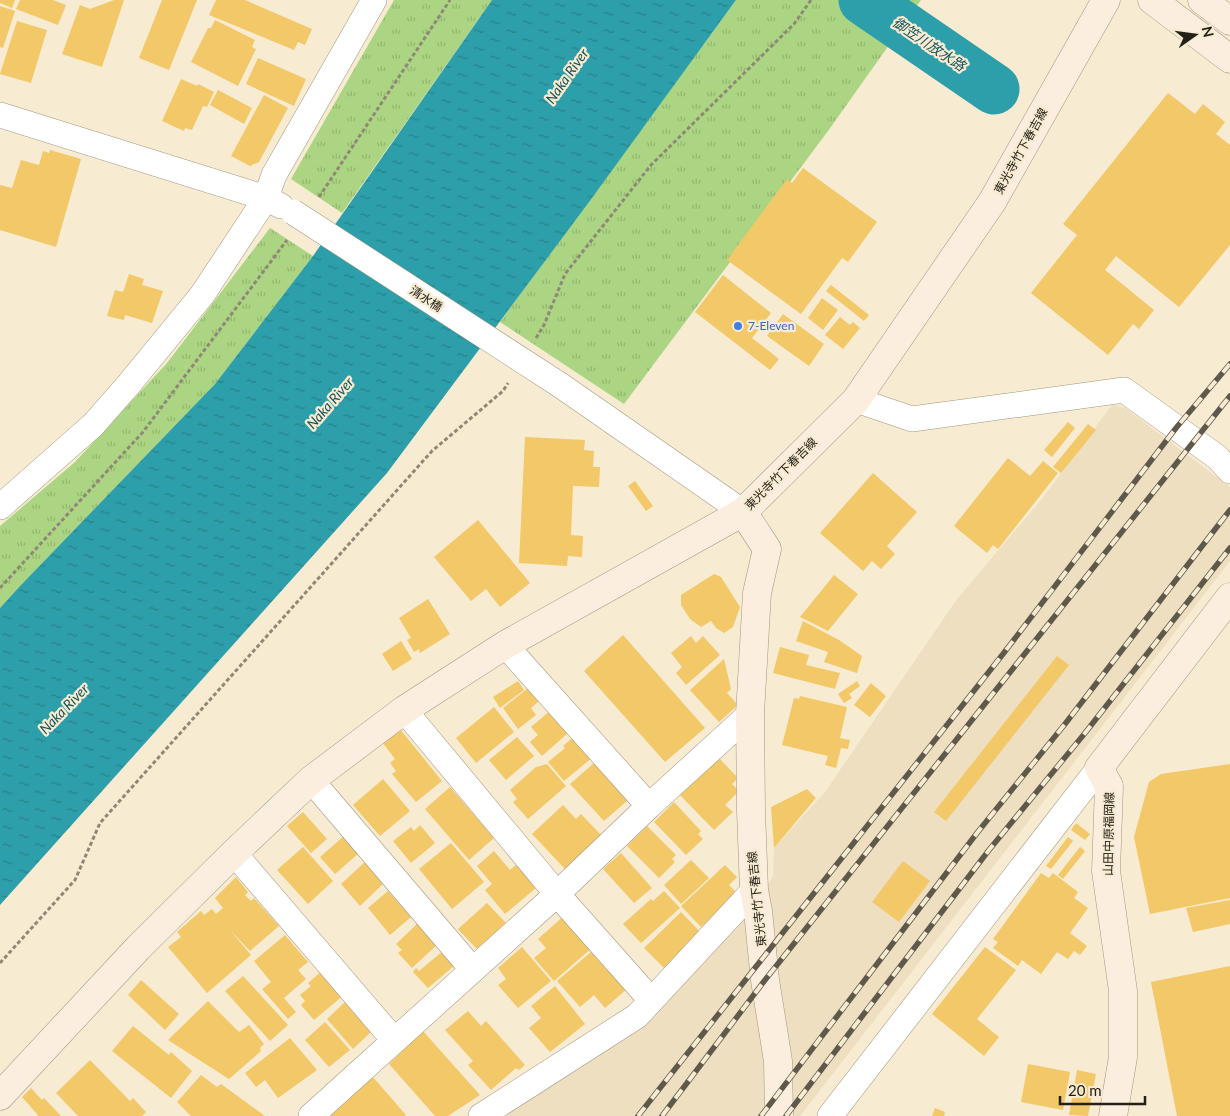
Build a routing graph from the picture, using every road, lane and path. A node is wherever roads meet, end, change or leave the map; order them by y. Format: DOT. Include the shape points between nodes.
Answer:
graph roads {
  1 [pos="374,0"];
  2 [pos="450,0"];
  3 [pos="811,0"];
  4 [pos="1106,0"];
  5 [pos="1152,0"];
  6 [pos="1202,0"];
  7 [pos="1230,21"];
  8 [pos="1230,59"];
  9 [pos="0,116"];
  10 [pos="266,198"];
  11 [pos="299,218"];
  12 [pos="534,341"];
  13 [pos="513,374"];
  14 [pos="856,400"];
  15 [pos="1230,471"];
  16 [pos="0,507"];
  17 [pos="743,512"];
  18 [pos="0,588"];
  19 [pos="1230,597"];
  20 [pos="505,645"];
  21 [pos="404,710"];
  22 [pos="750,714"];
  23 [pos="1099,768"];
  24 [pos="312,780"];
  25 [pos="649,806"];
  26 [pos="234,853"];
  27 [pos="754,890"];
  28 [pos="557,894"];
  29 [pos="0,963"];
  30 [pos="473,970"];
  31 [pos="651,1000"];
  32 [pos="394,1040"];
  33 [pos="0,1096"];
  34 [pos="311,1116"];
  35 [pos="481,1116"];
  36 [pos="779,1116"];
  37 [pos="830,1116"];
  38 [pos="1113,1116"];
  1 -- 10 [label="street" via="274,175"];
  2 -- 11 [label="path" via="331,182"];
  3 -- 12 [label="path" via="794,24 650,165 565,274"];
  4 -- 14 [label="main road, 東光寺竹下春吉線" via="992,202"];
  5 -- 8 [label="main road"];
  6 -- 7 [label="main road"];
  9 -- 10 [label="street, 清水橋"];
  10 -- 11 [label="street, 清水橋"];
  10 -- 16 [label="street" via="202,295 129,384 93,425"];
  11 -- 17 [label="street, 清水橋, bridge" via="560,386"];
  11 -- 18 [label="path" via="143,432"];
  13 -- 29 [label="path" via="503,391 432,451 100,823 75,880"];
  14 -- 15 [label="street" via="912,419 1124,390 1217,457"];
  14 -- 17 [label="main road, 東光寺竹下春吉線"];
  17 -- 20 [label="main road"];
  17 -- 22 [label="main road, 東光寺竹下春吉線" via="767,549 757,593"];
  19 -- 23 [label="main road"];
  20 -- 21 [label="main road"];
  20 -- 25 [label="street"];
  21 -- 24 [label="main road"];
  21 -- 28 [label="street"];
  22 -- 25 [label="street"];
  22 -- 27 [label="main road, 東光寺竹下春吉線"];
  23 -- 37 [label="street"];
  23 -- 38 [label="main road, 山田中原福岡線" via="1109,786 1106,872 1123,991 1123,1057"];
  24 -- 26 [label="main road"];
  24 -- 30 [label="street"];
  25 -- 28 [label="street"];
  26 -- 32 [label="street"];
  26 -- 33 [label="main road" via="138,948"];
  27 -- 31 [label="street"];
  27 -- 36 [label="main road, 東光寺竹下春吉線" via="778,1061"];
  28 -- 30 [label="street"];
  28 -- 31 [label="street"];
  30 -- 32 [label="street"];
  31 -- 35 [label="street" via="638,1016"];
  32 -- 34 [label="street"];
}
